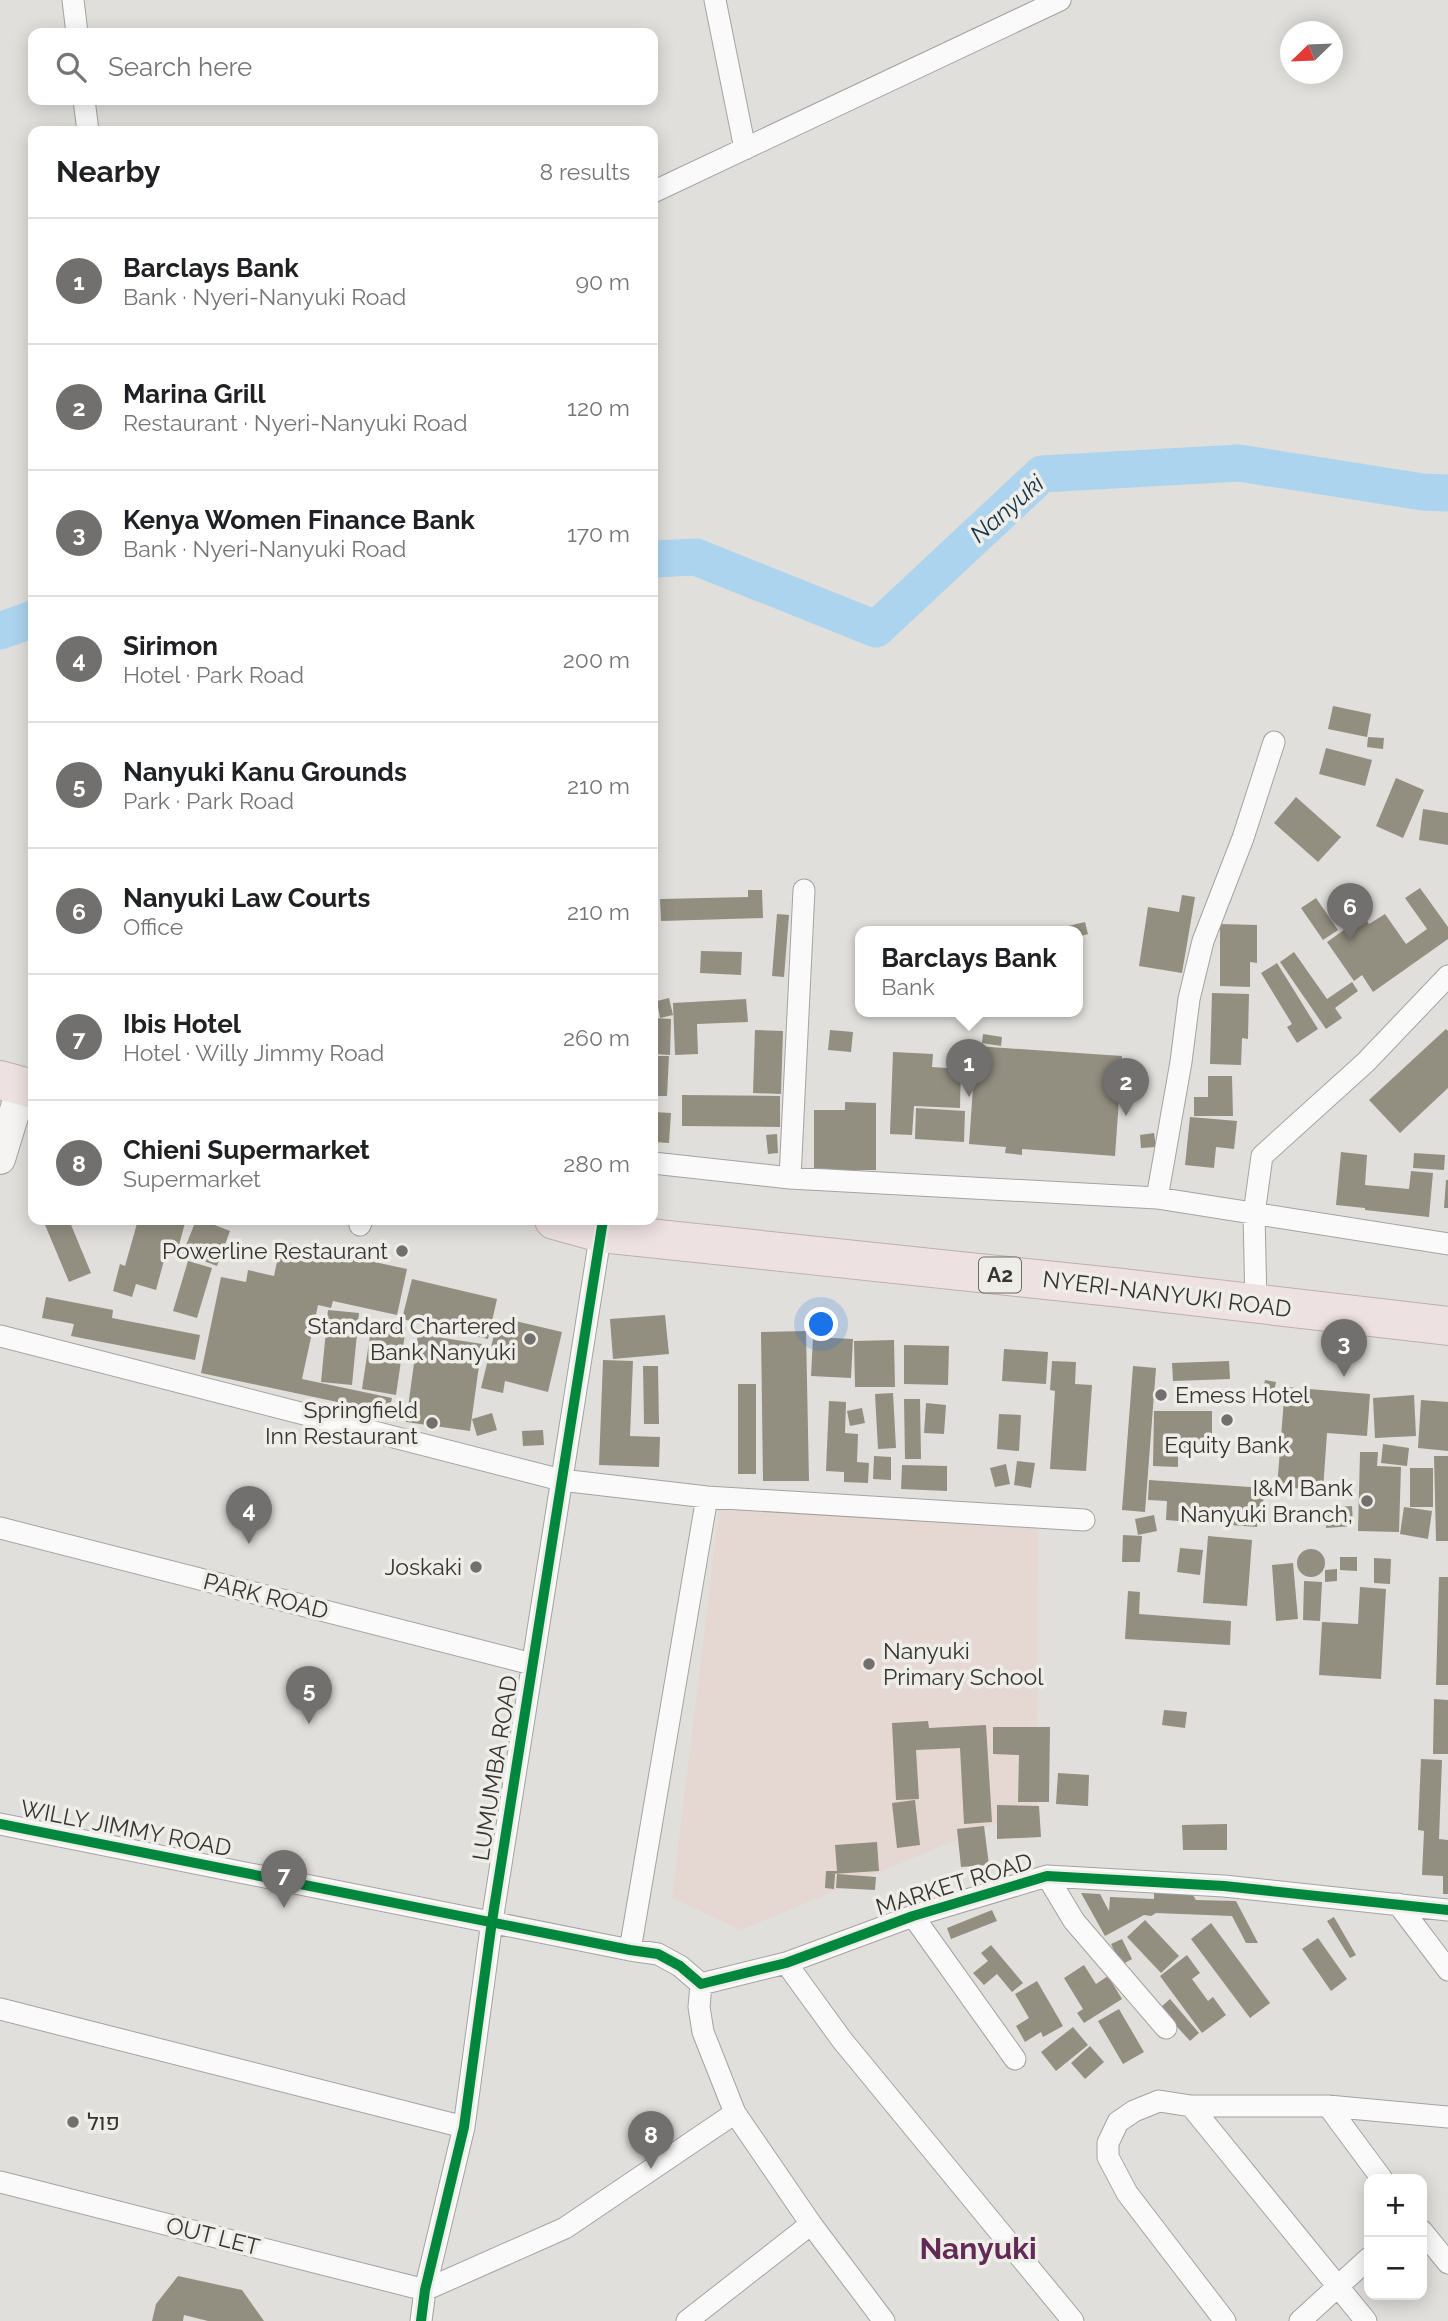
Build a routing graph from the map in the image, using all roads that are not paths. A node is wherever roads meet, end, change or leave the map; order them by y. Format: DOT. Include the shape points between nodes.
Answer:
graph roads {
  1 [pos="73,0"];
  2 [pos="715,0"];
  3 [pos="1060,0"];
  4 [pos="76,28"];
  5 [pos="85,105"];
  6 [pos="88,126"];
  7 [pos="745,149"];
  8 [pos="658,190"];
  9 [pos="1273,742"];
  10 [pos="804,890"];
  11 [pos="1448,976"];
  12 [pos="18,1085"];
  13 [pos="0,1159"];
  14 [pos="658,1164"];
  15 [pos="790,1178"];
  16 [pos="1157,1198"];
  17 [pos="1254,1214"];
  18 [pos="602,1226"];
  19 [pos="1448,1244"];
  20 [pos="1256,1304"];
  21 [pos="1448,1326"];
  22 [pos="0,1336"];
  23 [pos="561,1480"];
  24 [pos="707,1497"];
  25 [pos="1084,1520"];
  26 [pos="0,1528"];
  27 [pos="532,1664"];
  28 [pos="0,1824"];
  29 [pos="1047,1876"];
  30 [pos="1398,1904"];
  31 [pos="1448,1910"];
  32 [pos="913,1916"];
  33 [pos="492,1922"];
  34 [pos="630,1950"];
  35 [pos="786,1963"];
  36 [pos="1448,1970"];
  37 [pos="701,1984"];
  38 [pos="0,2009"];
  39 [pos="1166,2028"];
  40 [pos="1015,2059"];
  41 [pos="1191,2106"];
  42 [pos="1328,2106"];
  43 [pos="735,2113"];
  44 [pos="1448,2118"];
  45 [pos="464,2127"];
  46 [pos="1378,2174"];
  47 [pos="0,2182"];
  48 [pos="811,2224"];
  49 [pos="1427,2237"];
  50 [pos="1364,2263"];
  51 [pos="1448,2263"];
  52 [pos="1339,2287"];
  53 [pos="425,2290"];
  54 [pos="421,2321"];
  55 [pos="687,2321"];
  56 [pos="884,2321"];
  57 [pos="1073,2321"];
  58 [pos="1225,2321"];
  59 [pos="1300,2321"];
  60 [pos="1366,2321"];
  1 -- 4 [label="street"];
  2 -- 7 [label="street"];
  3 -- 7 [label="street"];
  5 -- 6 [label="street"];
  7 -- 8 [label="street"];
  9 -- 16 [label="street" via="1243,838 1203,941 1189,999"];
  10 -- 15 [label="street"];
  11 -- 17 [label="street" via="1366,1062 1262,1156"];
  12 -- 13 [label="main road"];
  14 -- 15 [label="street"];
  15 -- 16 [label="street"];
  16 -- 17 [label="street"];
  17 -- 19 [label="street"];
  17 -- 20 [label="street"];
  18 -- 20 [label="highway, NYERI-NANYUKI ROAD / A2"];
  18 -- 23 [label="street, LUMUMBA ROAD"];
  20 -- 21 [label="highway, NYERI-NANYUKI ROAD / A2"];
  22 -- 23 [label="street"];
  23 -- 24 [label="street"];
  23 -- 27 [label="street, LUMUMBA ROAD"];
  24 -- 25 [label="street"];
  24 -- 34 [label="street"];
  26 -- 27 [label="street, PARK ROAD"];
  27 -- 33 [label="street, LUMUMBA ROAD"];
  28 -- 33 [label="street, WILLY JIMMY ROAD"];
  29 -- 30 [label="street, MARKET ROAD" via="1224,1886"];
  29 -- 32 [label="street, MARKET ROAD"];
  29 -- 39 [label="street" via="1074,1921"];
  30 -- 31 [label="street, MARKET ROAD"];
  30 -- 36 [label="street"];
  32 -- 35 [label="street, MARKET ROAD"];
  32 -- 40 [label="street"];
  33 -- 34 [label="street"];
  33 -- 45 [label="street, LUMUMBA ROAD"];
  34 -- 37 [label="street" via="658,1954"];
  35 -- 37 [label="street, MARKET ROAD"];
  35 -- 57 [label="street" via="850,2050"];
  37 -- 43 [label="street" via="703,2032"];
  38 -- 45 [label="street"];
  41 -- 42 [label="street"];
  41 -- 52 [label="street"];
  41 -- 58 [label="street" via="1159,2101 1133,2111 1118,2122 1108,2143 1108,2157 1127,2193"];
  42 -- 44 [label="street"];
  42 -- 46 [label="street"];
  43 -- 48 [label="street"];
  43 -- 53 [label="street" via="565,2228"];
  45 -- 53 [label="street, LUMUMBA ROAD"];
  47 -- 53 [label="street, OUT LET"];
  48 -- 55 [label="street"];
  48 -- 56 [label="street"];
  49 -- 51 [label="street"];
  50 -- 52 [label="street"];
  52 -- 59 [label="street"];
  52 -- 60 [label="street"];
  53 -- 54 [label="street, LUMUMBA ROAD"];
}
